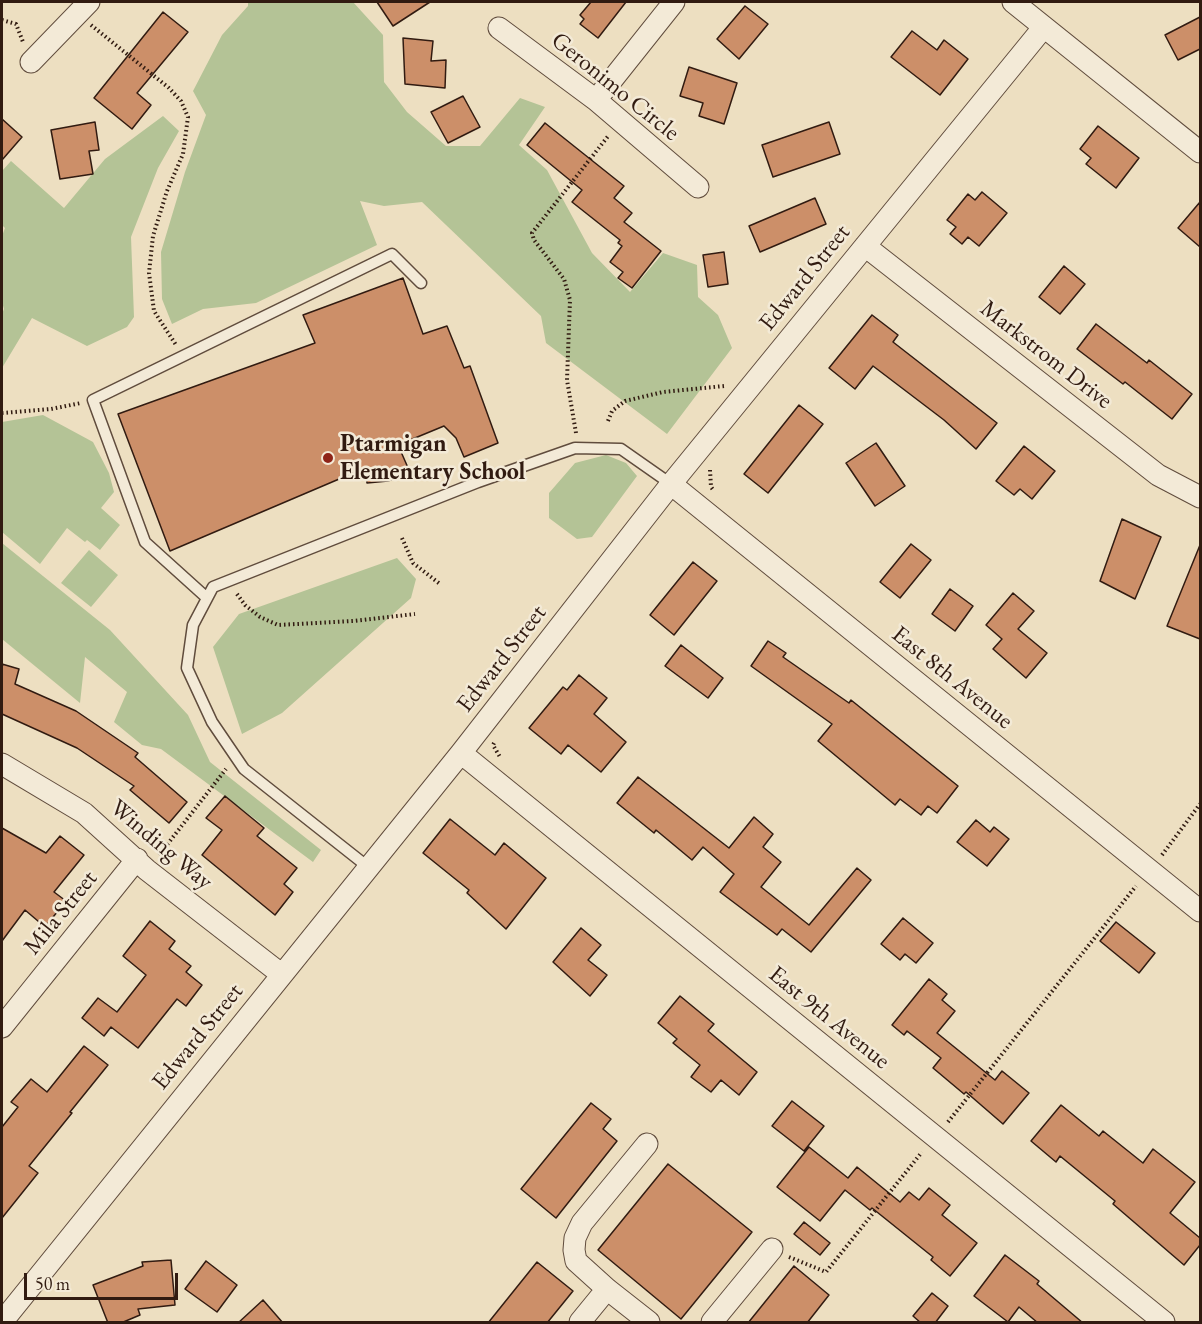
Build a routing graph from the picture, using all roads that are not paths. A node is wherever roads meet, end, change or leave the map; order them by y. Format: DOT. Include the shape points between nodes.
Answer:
graph roads {
  1 [pos="674,2"];
  2 [pos="1013,2"];
  3 [pos="83,8"];
  4 [pos="499,28"];
  5 [pos="1043,28"];
  6 [pos="31,62"];
  7 [pos="596,100"];
  8 [pos="1200,152"];
  9 [pos="698,187"];
  10 [pos="865,246"];
  11 [pos="421,283"];
  12 [pos="671,484"];
  13 [pos="1200,497"];
  14 [pos="207,598"];
  15 [pos="461,753"];
  16 [pos="2,764"];
  17 [pos="142,865"];
  18 [pos="368,867"];
  19 [pos="1200,911"];
  20 [pos="281,974"];
  21 [pos="2,1027"];
  22 [pos="647,1144"];
  23 [pos="772,1250"];
  24 [pos="607,1289"];
  25 [pos="2,1323"];
  26 [pos="580,1323"];
  27 [pos="650,1323"];
  28 [pos="712,1323"];
  29 [pos="1164,1323"];
  1 -- 7 [label="street"];
  2 -- 5 [label="street"];
  3 -- 6 [label="street"];
  4 -- 7 [label="street, Geronimo Circle"];
  5 -- 8 [label="street"];
  5 -- 10 [label="street, Edward Street"];
  7 -- 9 [label="street, Geronimo Circle"];
  10 -- 12 [label="street, Edward Street"];
  10 -- 13 [label="street, Markstrom Drive" via="1158,475"];
  11 -- 14 [label="lane" via="392,254 93,400 145,542"];
  12 -- 14 [label="lane" via="621,449 579,448 478,482 213,587"];
  12 -- 15 [label="street, Edward Street"];
  12 -- 19 [label="street, East 8th Avenue"];
  14 -- 18 [label="lane" via="193,625 187,668 212,722 244,769"];
  15 -- 18 [label="street, Edward Street"];
  15 -- 29 [label="street, East 9th Avenue"];
  16 -- 17 [label="street, Winding Way" via="84,813"];
  17 -- 20 [label="street, Winding Way"];
  17 -- 21 [label="street, Mila Street"];
  18 -- 20 [label="street, Edward Street"];
  20 -- 25 [label="street, Edward Street"];
  22 -- 24 [label="street" via="582,1223 575,1238 576,1261"];
  23 -- 28 [label="street"];
  24 -- 26 [label="street"];
  24 -- 27 [label="street"];
}
